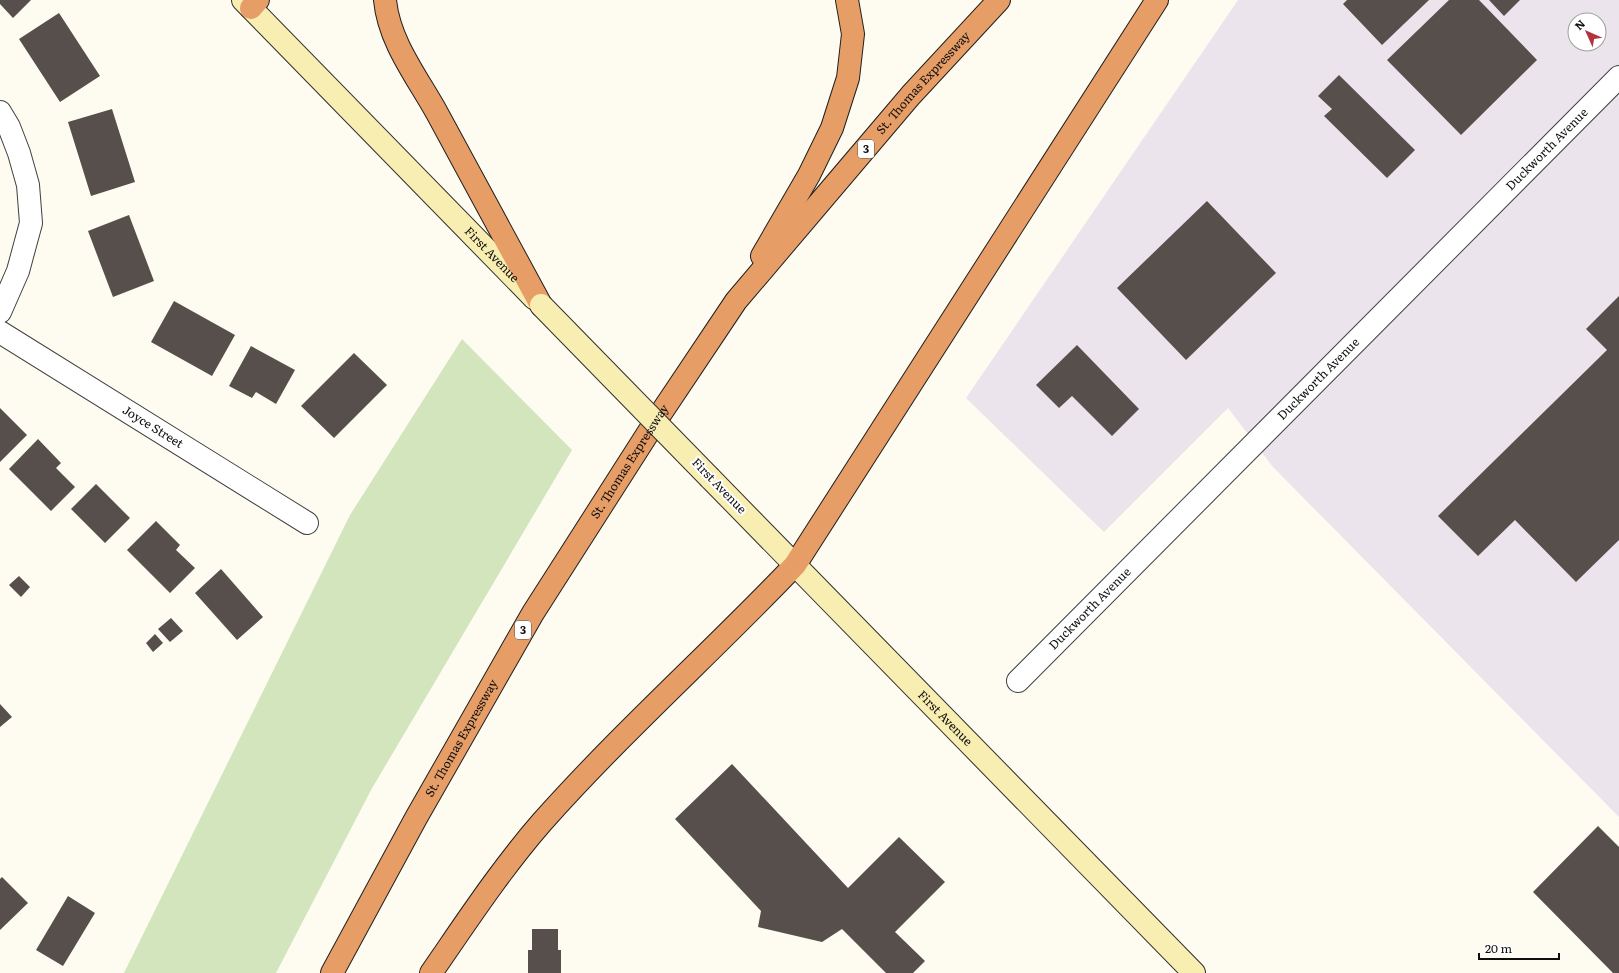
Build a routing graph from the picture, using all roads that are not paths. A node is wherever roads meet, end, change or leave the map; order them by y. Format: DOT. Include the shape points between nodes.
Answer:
graph roads {
  1 [pos="385,0"];
  2 [pos="847,0"];
  3 [pos="999,0"];
  4 [pos="1157,0"];
  5 [pos="251,3"];
  6 [pos="1619,77"];
  7 [pos="0,112"];
  8 [pos="736,301"];
  9 [pos="541,305"];
  10 [pos="0,312"];
  11 [pos="0,332"];
  12 [pos="307,523"];
  13 [pos="795,565"];
  14 [pos="1018,681"];
  15 [pos="332,973"];
  16 [pos="431,973"];
  17 [pos="1194,973"];
  1 -- 9 [label="highway" via="395,36 410,70 434,107"];
  2 -- 8 [label="highway" via="853,34 848,78 832,128 809,175"];
  3 -- 8 [label="highway, St. Thomas Expressway / 3" via="911,95"];
  4 -- 13 [label="highway"];
  5 -- 9 [label="main road, First Avenue"];
  6 -- 14 [label="street, Duckworth Avenue"];
  7 -- 10 [label="street" via="19,153 28,185 32,223 18,271"];
  8 -- 15 [label="highway, St. Thomas Expressway / 3" via="533,613 416,818"];
  9 -- 13 [label="main road, First Avenue, bridge"];
  11 -- 12 [label="street, Joyce Street"];
  13 -- 16 [label="highway" via="619,739 542,823 495,880"];
  13 -- 17 [label="main road, First Avenue"];
}
